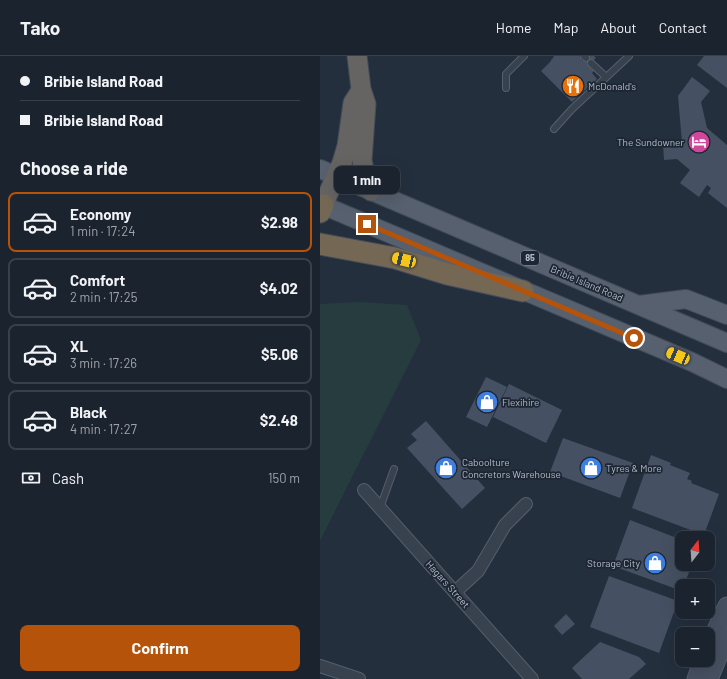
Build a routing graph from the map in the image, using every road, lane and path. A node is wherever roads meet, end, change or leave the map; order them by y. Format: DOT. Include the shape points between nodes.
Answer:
graph roads {
  1 [pos="357,56"];
  2 [pos="524,56"];
  3 [pos="629,56"];
  4 [pos="591,63"];
  5 [pos="606,77"];
  6 [pos="506,88"];
  7 [pos="362,89"];
  8 [pos="554,128"];
  9 [pos="328,173"];
  10 [pos="371,191"];
  11 [pos="321,207"];
  12 [pos="320,244"];
  13 [pos="523,291"];
  14 [pos="638,305"];
  15 [pos="727,316"];
  16 [pos="727,343"];
  17 [pos="727,379"];
  18 [pos="394,469"];
  19 [pos="364,490"];
  20 [pos="526,504"];
  21 [pos="380,508"];
  22 [pos="455,592"];
  23 [pos="727,606"];
  24 [pos="718,647"];
  25 [pos="320,666"];
  26 [pos="700,667"];
  27 [pos="359,679"];
  28 [pos="531,679"];
  29 [pos="696,679"];
  30 [pos="710,679"];
  1 -- 7 [label="highway"];
  2 -- 6 [label="lane" via="506,74"];
  3 -- 5 [label="lane"];
  4 -- 5 [label="lane"];
  5 -- 8 [label="lane"];
  7 -- 9 [label="highway" via="353,103 347,146"];
  7 -- 10 [label="highway" via="366,104 362,160"];
  9 -- 10 [label="main road, Bribie Island Road / 85"];
  9 -- 11 [label="highway"];
  10 -- 14 [label="main road, Bribie Island Road / 85"];
  11 -- 13 [label="main road"];
  12 -- 13 [label="highway" via="395,258 447,274"];
  13 -- 17 [label="main road"];
  14 -- 15 [label="main road" via="686,299"];
  14 -- 16 [label="main road, Bribie Island Road / 85"];
  18 -- 21 [label="lane"];
  19 -- 21 [label="street, Hagars Street"];
  20 -- 22 [label="street" via="502,529 478,571"];
  21 -- 22 [label="street, Hagars Street"];
  22 -- 28 [label="street, Hagars Street"];
  23 -- 24 [label="main road"];
  24 -- 30 [label="main road"];
  25 -- 27 [label="street"];
  26 -- 29 [label="main road"];
}
